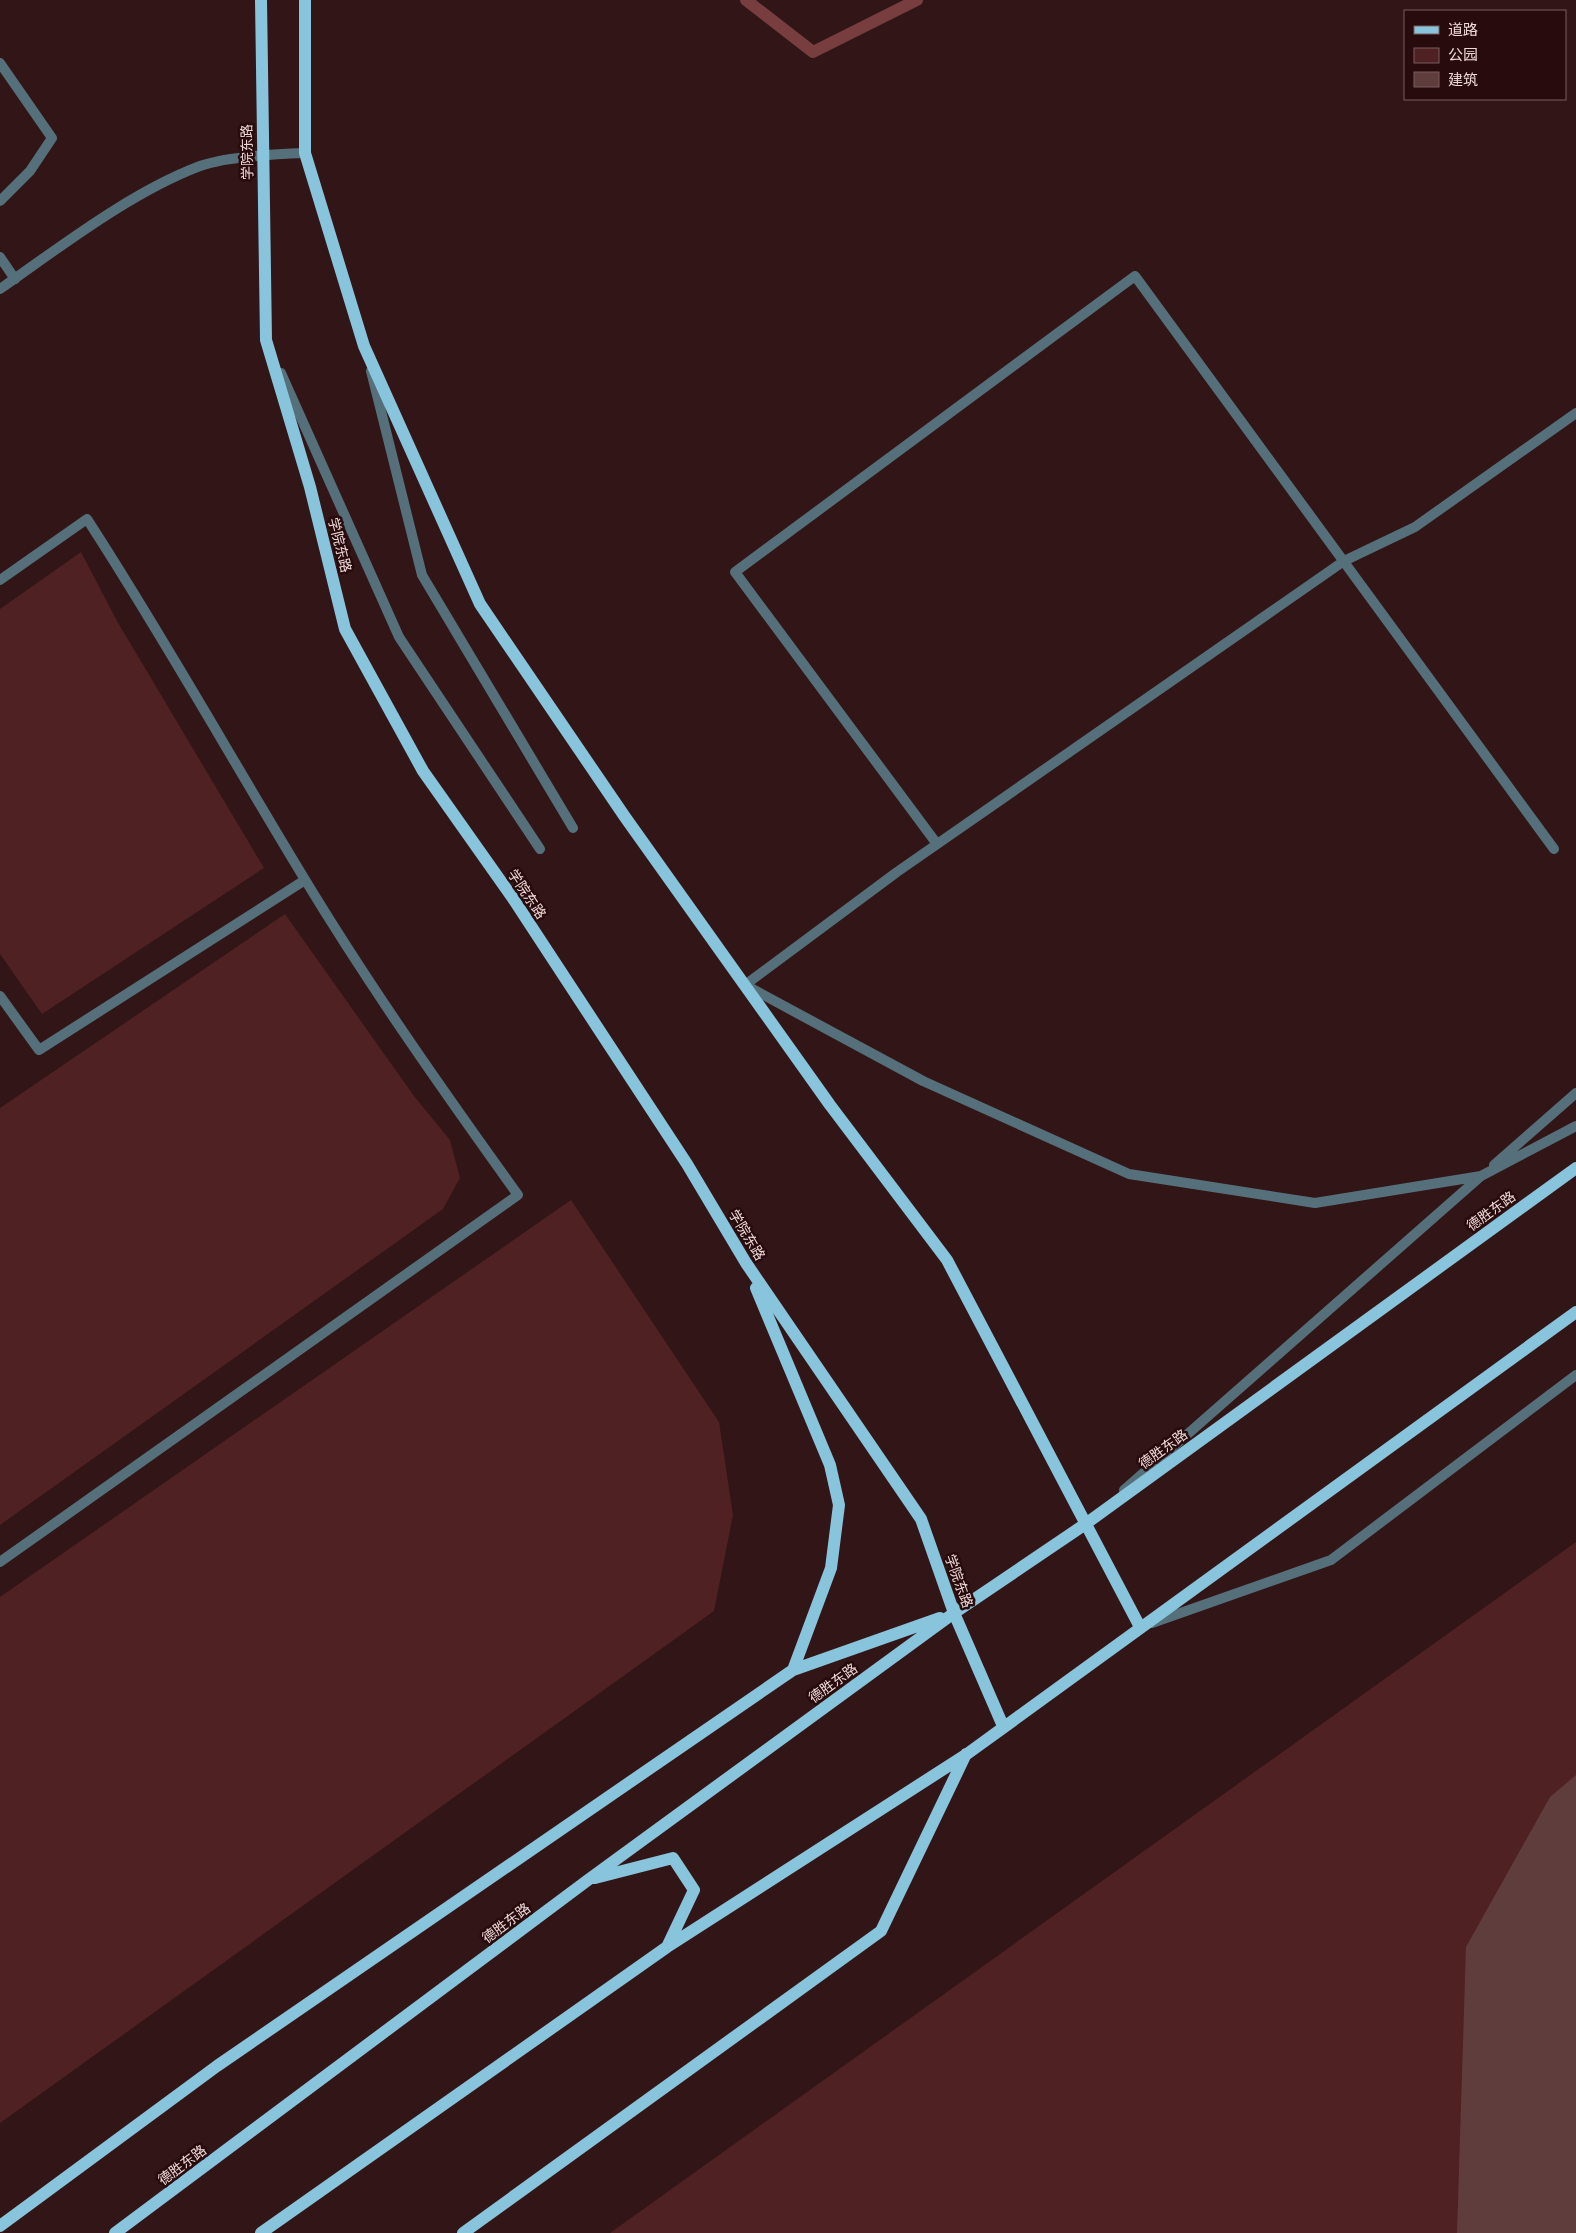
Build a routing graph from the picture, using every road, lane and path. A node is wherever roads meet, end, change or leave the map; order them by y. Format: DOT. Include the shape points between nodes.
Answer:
graph roads {
  1 [pos="261,0"];
  2 [pos="305,0"];
  3 [pos="0,63"];
  4 [pos="306,152"];
  5 [pos="262,155"];
  6 [pos="0,201"];
  7 [pos="0,257"];
  8 [pos="15,279"];
  9 [pos="0,290"];
  10 [pos="266,340"];
  11 [pos="364,346"];
  12 [pos="1576,414"];
  13 [pos="1344,561"];
  14 [pos="0,580"];
  15 [pos="573,828"];
  16 [pos="937,844"];
  17 [pos="540,849"];
  18 [pos="1554,849"];
  19 [pos="305,880"];
  20 [pos="745,986"];
  21 [pos="0,996"];
  22 [pos="1576,1093"];
  23 [pos="1576,1126"];
  24 [pos="1576,1168"];
  25 [pos="1481,1176"];
  26 [pos="746,1263"];
  27 [pos="1576,1312"];
  28 [pos="1576,1376"];
  29 [pos="1084,1525"];
  30 [pos="0,1562"];
  31 [pos="954,1613"];
  32 [pos="1140,1628"];
  33 [pos="793,1670"];
  34 [pos="1003,1726"];
  35 [pos="967,1754"];
  36 [pos="588,1880"];
  37 [pos="667,1947"];
  38 [pos="0,2226"];
  39 [pos="115,2233"];
  40 [pos="261,2233"];
  41 [pos="462,2233"];
  1 -- 5 [label="main road, 学院东路"];
  2 -- 4 [label="main road"];
  3 -- 6 [label="street" via="52,138 30,171"];
  4 -- 5 [label="street"];
  4 -- 11 [label="main road"];
  5 -- 8 [label="street" via="202,165 142,193"];
  5 -- 10 [label="main road, 学院东路"];
  7 -- 8 [label="street"];
  8 -- 9 [label="street"];
  10 -- 17 [label="street" via="399,637"];
  10 -- 26 [label="main road, 学院东路" via="310,487 345,629 423,771 512,897 687,1164"];
  11 -- 15 [label="street" via="422,575"];
  11 -- 20 [label="main road" via="480,604"];
  12 -- 13 [label="street" via="1415,527"];
  13 -- 16 [label="street"];
  13 -- 16 [label="street" via="1134,276 735,572"];
  13 -- 18 [label="street"];
  14 -- 19 [label="street" via="87,519 132,588"];
  16 -- 20 [label="street"];
  19 -- 21 [label="street" via="39,1050"];
  19 -- 30 [label="street" via="436,1080 518,1196"];
  20 -- 25 [label="street" via="923,1081 1129,1174 1316,1202"];
  20 -- 29 [label="main road" via="947,1260"];
  22 -- 25 [label="street"];
  23 -- 25 [label="street"];
  24 -- 29 [label="main road, 德胜东路"];
  25 -- 29 [label="street"];
  26 -- 31 [label="main road, 学院东路" via="921,1519"];
  26 -- 33 [label="main road" via="830,1465 839,1505 831,1568"];
  27 -- 32 [label="main road"];
  28 -- 32 [label="street" via="1330,1560"];
  29 -- 31 [label="main road, 德胜东路"];
  29 -- 32 [label="main road"];
  31 -- 33 [label="main road"];
  31 -- 34 [label="main road, 学院东路"];
  31 -- 36 [label="main road, 德胜东路"];
  32 -- 34 [label="main road"];
  33 -- 38 [label="main road" via="217,2066"];
  34 -- 35 [label="main road"];
  35 -- 37 [label="main road"];
  35 -- 41 [label="main road" via="881,1931"];
  36 -- 37 [label="main road" via="673,1858 694,1890"];
  36 -- 39 [label="main road, 德胜东路"];
  37 -- 40 [label="main road"];
}
